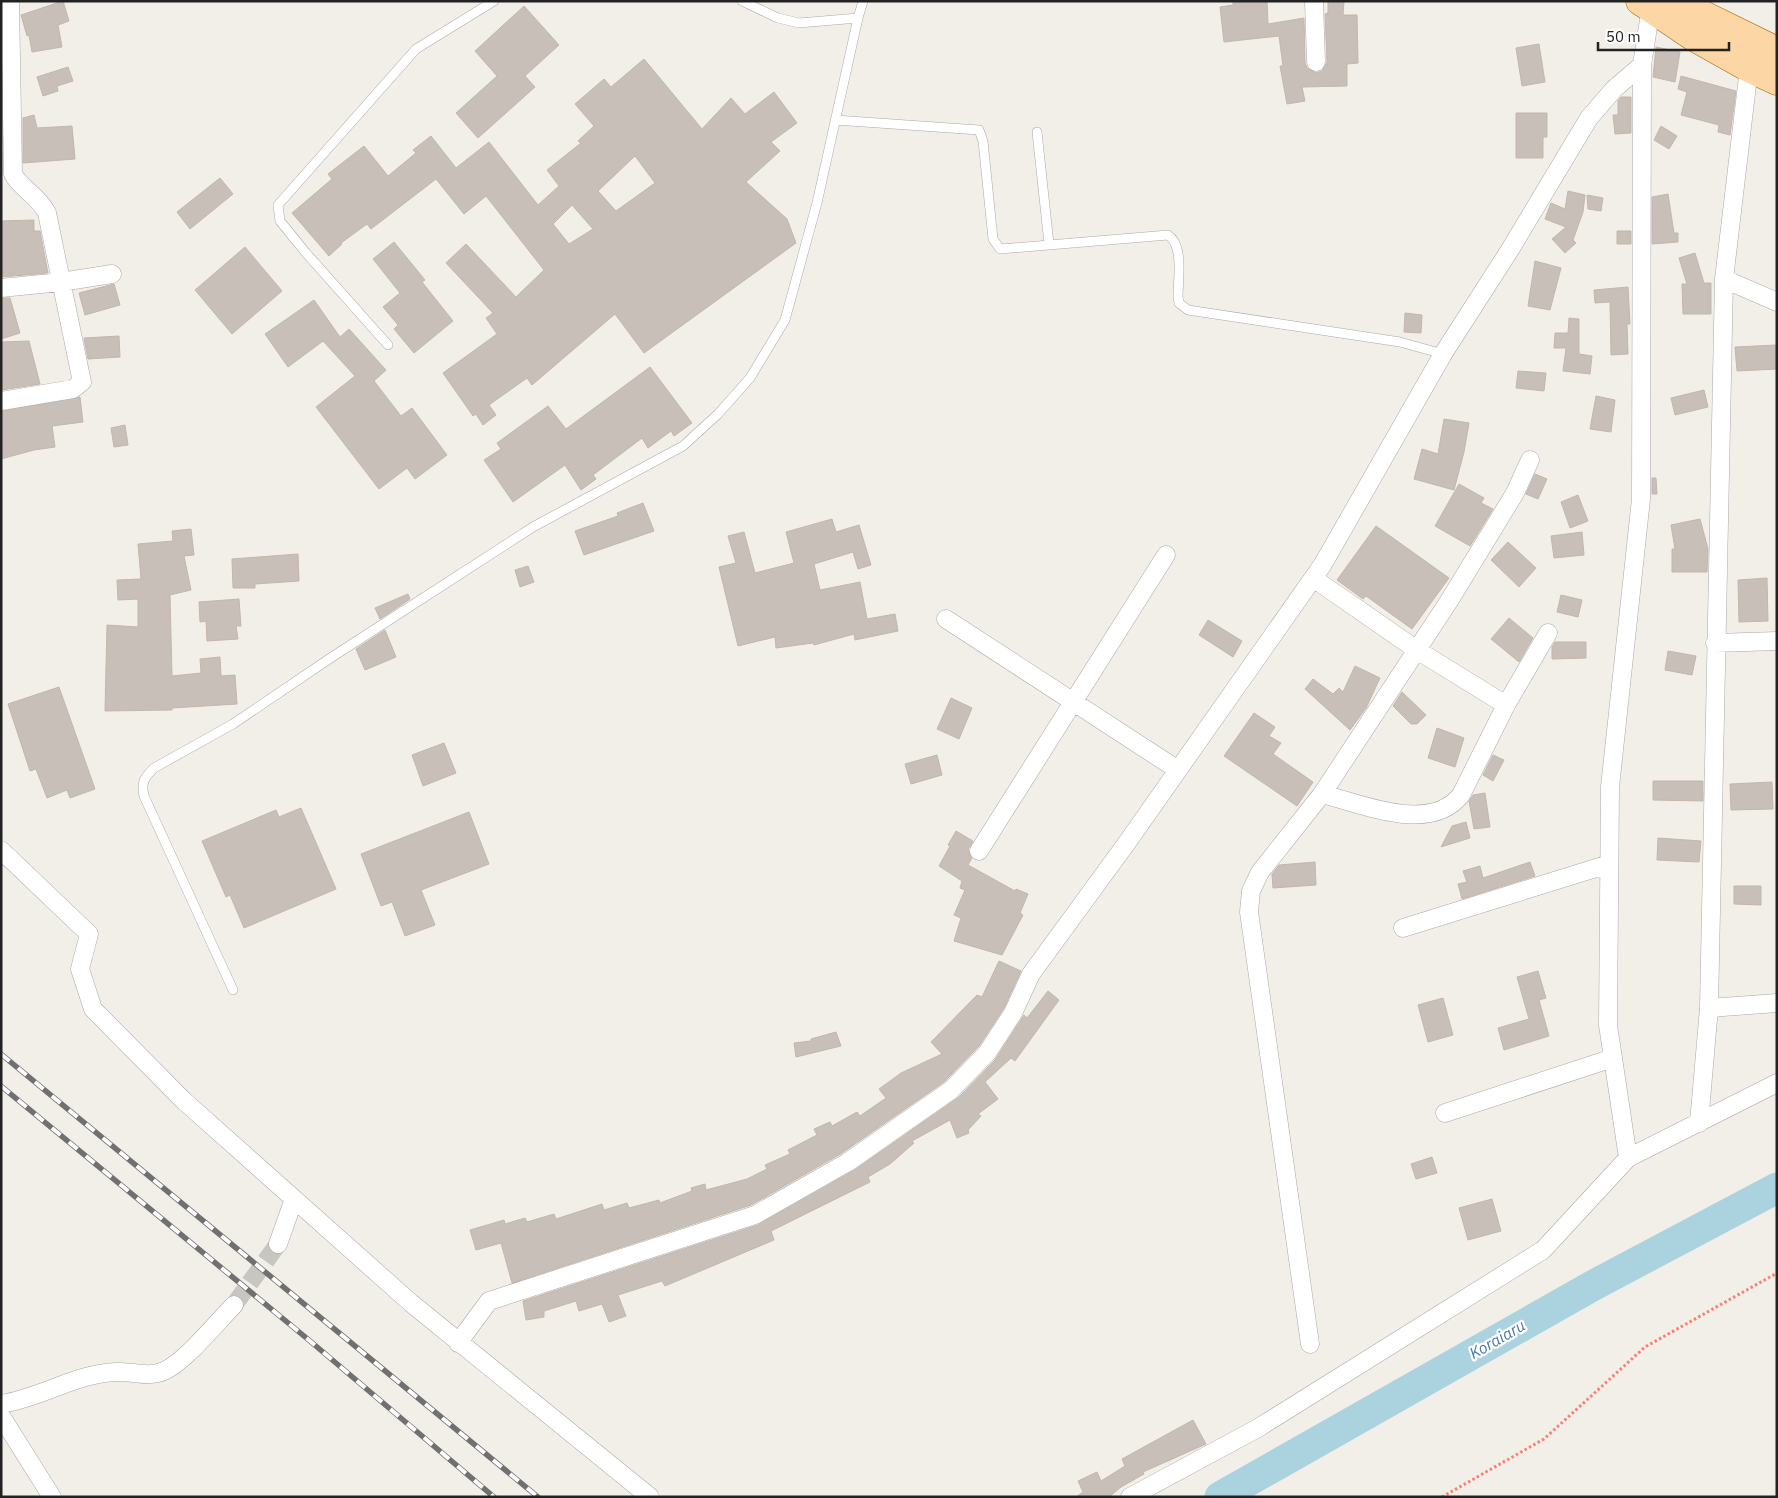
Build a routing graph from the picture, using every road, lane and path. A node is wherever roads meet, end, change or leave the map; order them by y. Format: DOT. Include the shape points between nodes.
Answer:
graph roads {
  1 [pos="10,1"];
  2 [pos="494,1"];
  3 [pos="742,1"];
  4 [pos="863,1"];
  5 [pos="1314,1"];
  6 [pos="1654,3"];
  7 [pos="858,18"];
  8 [pos="1777,51"];
  9 [pos="7,54"];
  10 [pos="1316,62"];
  11 [pos="1642,65"];
  12 [pos="1749,68"];
  13 [pos="1777,80"];
  14 [pos="835,120"];
  15 [pos="1038,132"];
  16 [pos="1049,244"];
  17 [pos="112,274"];
  18 [pos="1724,278"];
  19 [pos="61,282"];
  20 [pos="1,288"];
  21 [pos="1777,302"];
  22 [pos="388,345"];
  23 [pos="1443,354"];
  24 [pos="2,397"];
  25 [pos="1530,460"];
  26 [pos="1166,555"];
  27 [pos="1313,578"];
  28 [pos="946,619"];
  29 [pos="1548,633"];
  30 [pos="1777,641"];
  31 [pos="1716,643"];
  32 [pos="1417,650"];
  33 [pos="1073,702"];
  34 [pos="1506,705"];
  35 [pos="1178,770"];
  36 [pos="1322,794"];
  37 [pos="1,850"];
  38 [pos="979,851"];
  39 [pos="1610,864"];
  40 [pos="1402,928"];
  41 [pos="233,990"];
  42 [pos="1777,1002"];
  43 [pos="1709,1008"];
  44 [pos="1613,1058"];
  45 [pos="1777,1084"];
  46 [pos="1445,1113"];
  47 [pos="1699,1123"];
  48 [pos="1628,1158"];
  49 [pos="294,1200"];
  50 [pos="278,1244"];
  51 [pos="1777,1273"];
  52 [pos="234,1305"];
  53 [pos="458,1343"];
  54 [pos="1310,1344"];
  55 [pos="1,1404"];
  56 [pos="1,1416"];
  57 [pos="52,1497"];
  58 [pos="650,1497"];
  59 [pos="1130,1497"];
  60 [pos="1442,1497"];
  1 -- 9 [label="street"];
  2 -- 22 [label="lane" via="416,50 278,204 280,221"];
  3 -- 7 [label="lane" via="778,18 799,22"];
  4 -- 7 [label="lane"];
  5 -- 10 [label="street"];
  6 -- 8 [label="main road"];
  6 -- 11 [label="street"];
  6 -- 12 [label="main road" via="1692,36"];
  7 -- 14 [label="lane"];
  9 -- 19 [label="street" via="14,174 42,203 47,213"];
  11 -- 23 [label="street" via="1614,88 1589,118"];
  11 -- 39 [label="street" via="1641,499 1610,787"];
  12 -- 13 [label="main road"];
  12 -- 18 [label="street"];
  14 -- 16 [label="lane" via="979,130 995,244 1006,250"];
  14 -- 41 [label="lane" via="817,203 785,320 750,378 718,414 683,446 533,527 233,724 154,768 144,777 144,796"];
  15 -- 16 [label="lane"];
  16 -- 23 [label="lane" via="1168,234 1178,250 1178,297 1188,310 1400,342"];
  17 -- 19 [label="street"];
  18 -- 21 [label="street"];
  18 -- 31 [label="street"];
  19 -- 20 [label="street"];
  19 -- 24 [label="street" via="82,382 73,389"];
  23 -- 27 [label="street"];
  25 -- 32 [label="street" via="1515,493"];
  26 -- 33 [label="street"];
  27 -- 32 [label="street"];
  27 -- 35 [label="street"];
  28 -- 33 [label="street"];
  29 -- 34 [label="street"];
  30 -- 31 [label="street"];
  31 -- 43 [label="street"];
  32 -- 34 [label="street"];
  32 -- 36 [label="street"];
  33 -- 35 [label="street"];
  33 -- 38 [label="street"];
  34 -- 36 [label="street" via="1461,795 1443,811 1408,815"];
  35 -- 53 [label="street" via="1031,974 1013,1013 988,1053 951,1090 848,1162 755,1215 489,1301"];
  36 -- 54 [label="street" via="1260,872 1251,891 1249,912"];
  37 -- 49 [label="street" via="88,934 80,969 92,1009 183,1100"];
  39 -- 40 [label="street"];
  39 -- 44 [label="street" via="1608,1025"];
  42 -- 43 [label="street"];
  43 -- 47 [label="street"];
  44 -- 46 [label="street"];
  44 -- 48 [label="street"];
  45 -- 47 [label="street"];
  47 -- 48 [label="street"];
  48 -- 59 [label="street" via="1543,1250 1258,1428"];
  49 -- 50 [label="street"];
  49 -- 53 [label="street"];
  51 -- 60 [label="path" via="1644,1346 1544,1439"];
  52 -- 55 [label="street" via="166,1370 153,1374 117,1372 88,1375"];
  53 -- 58 [label="street"];
  56 -- 57 [label="street"];
}
